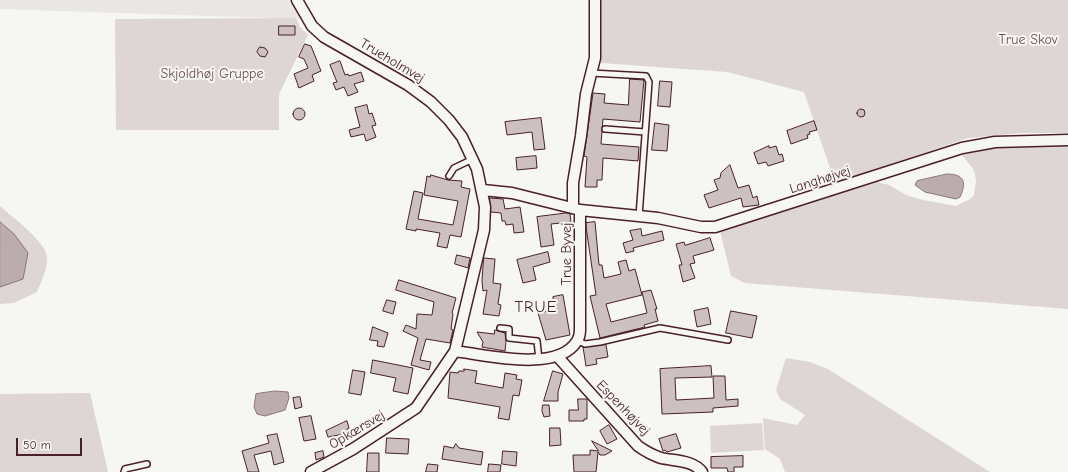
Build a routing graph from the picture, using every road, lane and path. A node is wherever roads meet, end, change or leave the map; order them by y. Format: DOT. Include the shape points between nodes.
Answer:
graph roads {
  1 [pos="297,0"];
  2 [pos="595,0"];
  3 [pos="591,73"];
  4 [pos="606,129"];
  5 [pos="645,132"];
  6 [pos="1068,140"];
  7 [pos="472,155"];
  8 [pos="449,176"];
  9 [pos="483,190"];
  10 [pos="577,208"];
  11 [pos="639,216"];
  12 [pos="500,328"];
  13 [pos="728,340"];
  14 [pos="578,341"];
  15 [pos="455,351"];
  16 [pos="557,356"];
  17 [pos="539,360"];
  18 [pos="146,464"];
  19 [pos="124,472"];
  20 [pos="314,472"];
  21 [pos="702,472"];
  1 -- 7 [label="street, Trueholmvej" via="312,26 324,37 387,72 431,102 449,120"];
  2 -- 3 [label="street" via="595,58"];
  3 -- 5 [label="lane" via="646,76 649,82"];
  3 -- 10 [label="street" via="573,183"];
  4 -- 5 [label="lane"];
  5 -- 11 [label="lane"];
  6 -- 11 [label="street, Langhøjvej" via="995,142 962,148 715,227 701,227"];
  7 -- 8 [label="lane" via="454,168"];
  7 -- 9 [label="street"];
  9 -- 10 [label="street, True Byvej"];
  9 -- 15 [label="street" via="484,230"];
  10 -- 11 [label="street, Langhøjvej"];
  10 -- 14 [label="street, True Byvej" via="580,330"];
  12 -- 17 [label="lane" via="509,329 509,338 537,341"];
  13 -- 14 [label="lane" via="660,328 600,342 585,344"];
  14 -- 16 [label="street" via="572,348"];
  15 -- 17 [label="street" via="501,358"];
  15 -- 20 [label="street, Opkærsvej" via="416,408"];
  16 -- 17 [label="street"];
  16 -- 21 [label="street, Espenhøjvej" via="638,446 660,458 691,464"];
  18 -- 19 [label="lane" via="124,469"];
}
